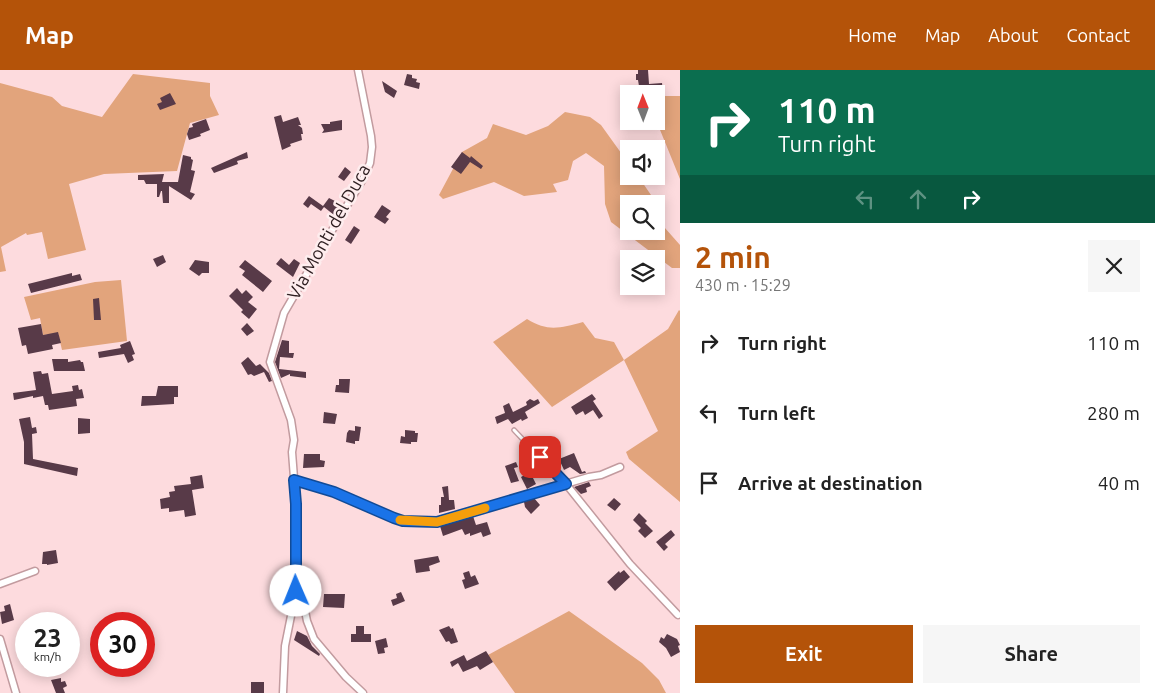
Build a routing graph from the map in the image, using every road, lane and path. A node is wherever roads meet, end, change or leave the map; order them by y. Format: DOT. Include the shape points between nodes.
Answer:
graph roads {
  1 [pos="358,70"];
  2 [pos="514,430"];
  3 [pos="620,467"];
  4 [pos="294,480"];
  5 [pos="566,484"];
  6 [pos="35,571"];
  7 [pos="0,584"];
  8 [pos="296,591"];
  9 [pos="678,615"];
  10 [pos="0,639"];
  11 [pos="16,693"];
  12 [pos="283,693"];
  13 [pos="363,693"];
  1 -- 4 [label="street, Via Monti del Duca" via="372,136 370,163 284,313 270,362 291,420"];
  2 -- 5 [label="lane"];
  3 -- 5 [label="street"];
  4 -- 5 [label="street" via="334,492 403,521 430,522"];
  4 -- 8 [label="street"];
  5 -- 9 [label="street" via="630,564"];
  6 -- 7 [label="street"];
  8 -- 12 [label="street" via="285,646"];
  8 -- 13 [label="street" via="303,601 314,640"];
  10 -- 11 [label="street"];
}
